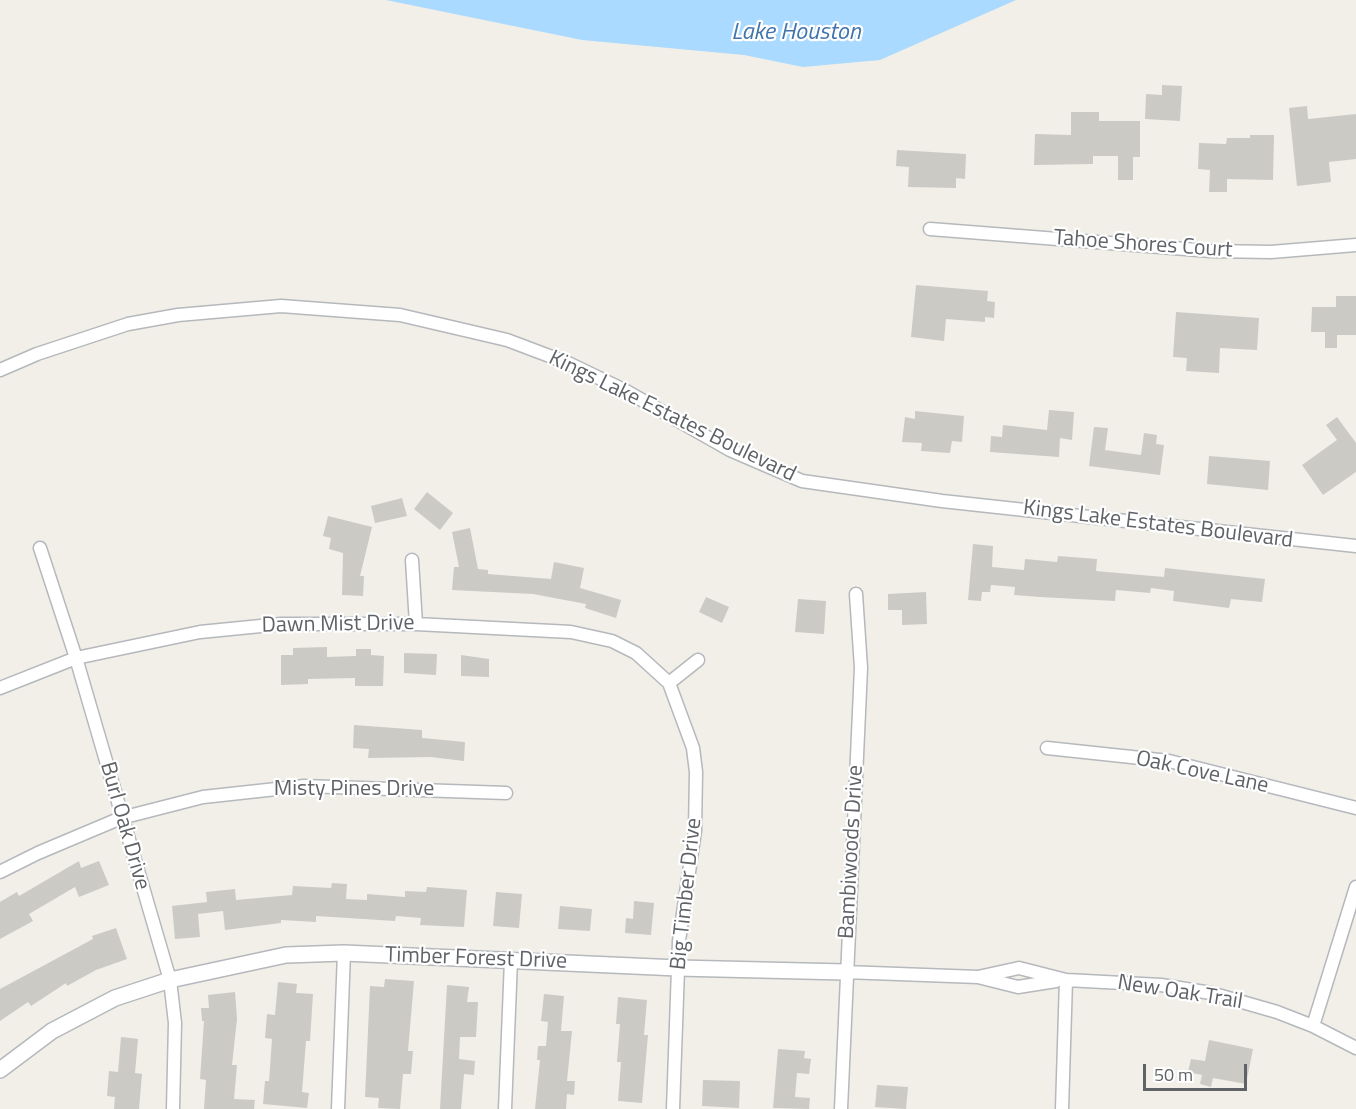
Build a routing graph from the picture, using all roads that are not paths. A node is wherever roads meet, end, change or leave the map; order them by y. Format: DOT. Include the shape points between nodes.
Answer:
graph roads {
  1 [pos="930,229"];
  2 [pos="1356,245"];
  3 [pos="0,370"];
  4 [pos="1356,546"];
  5 [pos="40,548"];
  6 [pos="412,560"];
  7 [pos="856,594"];
  8 [pos="416,624"];
  9 [pos="76,658"];
  10 [pos="698,660"];
  11 [pos="669,683"];
  12 [pos="0,688"];
  13 [pos="1047,748"];
  14 [pos="506,793"];
  15 [pos="1356,808"];
  16 [pos="122,818"];
  17 [pos="0,873"];
  18 [pos="1356,887"];
  19 [pos="344,953"];
  20 [pos="511,960"];
  21 [pos="678,968"];
  22 [pos="845,972"];
  23 [pos="978,977"];
  24 [pos="170,980"];
  25 [pos="1066,980"];
  26 [pos="1313,1026"];
  27 [pos="1356,1048"];
  28 [pos="0,1070"];
  29 [pos="173,1109"];
  30 [pos="338,1109"];
  31 [pos="505,1109"];
  32 [pos="673,1109"];
  33 [pos="841,1109"];
  34 [pos="1062,1109"];
  1 -- 2 [label="street, Tahoe Shores Court" via="1210,251 1271,252"];
  3 -- 4 [label="street, Kings Lake Estates Boulevard" via="128,324 178,315 281,306 400,315 507,340 568,363 730,450 802,481"];
  5 -- 9 [label="street, Burl Oak Drive"];
  6 -- 8 [label="street"];
  7 -- 22 [label="street, Bambiwoods Drive" via="861,668"];
  8 -- 9 [label="street, Dawn Mist Drive" via="322,622 239,627"];
  8 -- 11 [label="street, Dawn Mist Drive" via="549,630 600,637 636,653"];
  9 -- 12 [label="street, Dawn Mist Drive"];
  9 -- 16 [label="street, Burl Oak Drive"];
  10 -- 11 [label="street"];
  11 -- 21 [label="street, Big Timber Drive" via="693,748 697,782"];
  13 -- 15 [label="street, Oak Cove Lane" via="1169,761"];
  14 -- 16 [label="street, Misty Pines Drive" via="304,786 203,797"];
  16 -- 17 [label="street, Misty Pines Drive"];
  16 -- 24 [label="street, Burl Oak Drive"];
  18 -- 26 [label="street"];
  19 -- 20 [label="street, Timber Forest Drive"];
  19 -- 24 [label="street, Timber Forest Drive" via="285,955"];
  19 -- 30 [label="street"];
  20 -- 21 [label="street, Timber Forest Drive"];
  20 -- 31 [label="street"];
  21 -- 22 [label="street, Timber Forest Drive"];
  21 -- 32 [label="street, Big Timber Drive"];
  22 -- 23 [label="street, Timber Forest Drive"];
  22 -- 33 [label="street, Bambiwoods Drive"];
  23 -- 25 [label="street, New Oak Trail" via="1018,987"];
  23 -- 25 [label="street, New Oak Trail" via="1019,968"];
  24 -- 28 [label="street, Timber Forest Drive" via="86,1011 26,1048"];
  24 -- 29 [label="street, Burl Oak Drive" via="175,1023"];
  25 -- 26 [label="street, New Oak Trail" via="1161,985 1211,993"];
  25 -- 34 [label="street"];
  26 -- 27 [label="street, New Oak Trail"];
}
